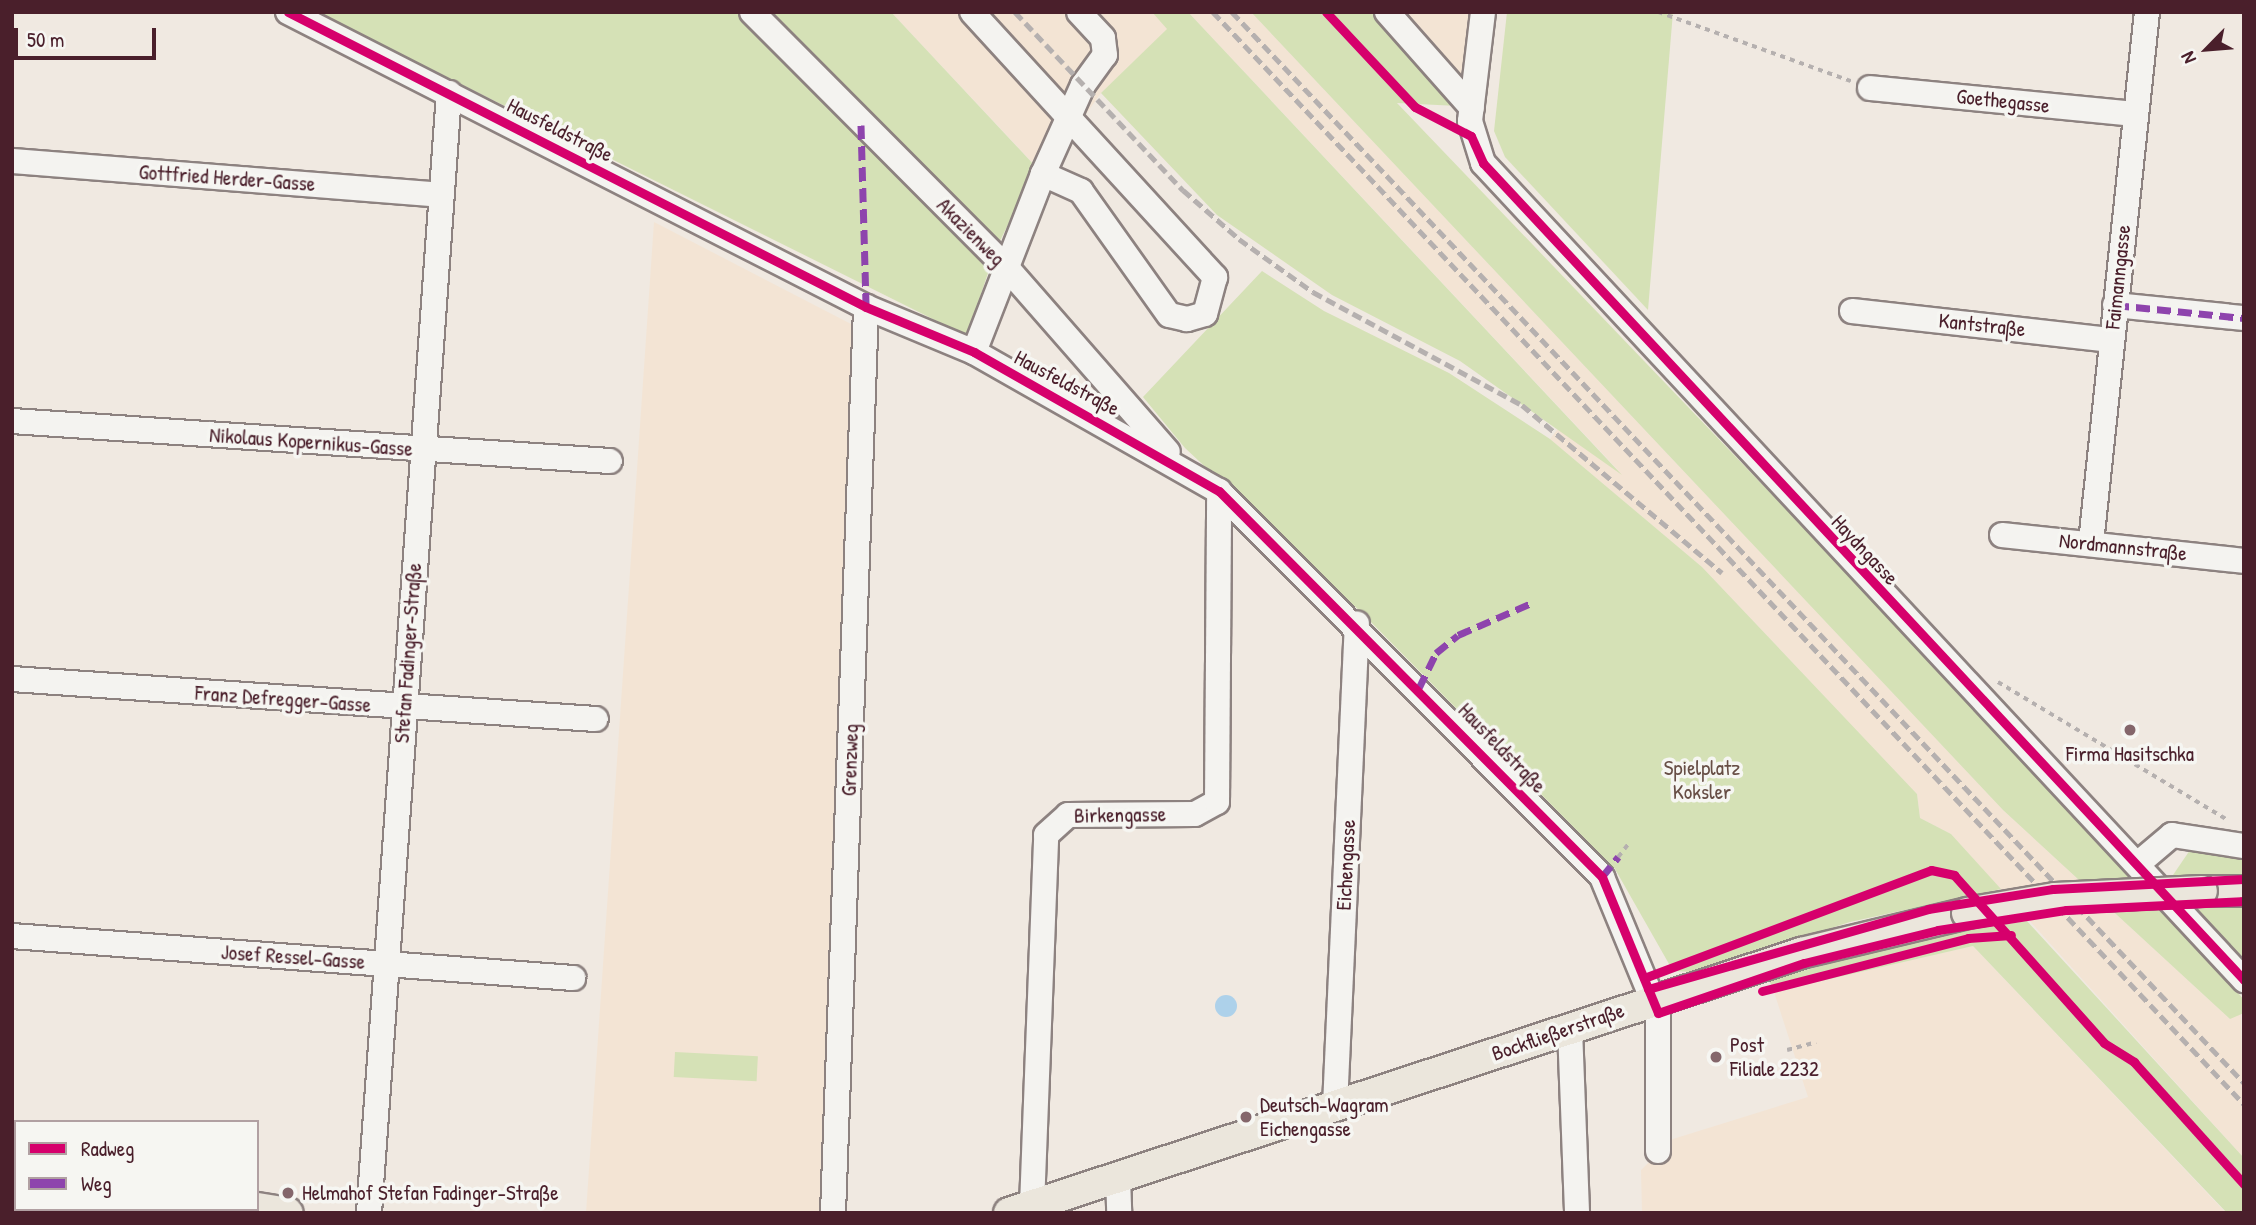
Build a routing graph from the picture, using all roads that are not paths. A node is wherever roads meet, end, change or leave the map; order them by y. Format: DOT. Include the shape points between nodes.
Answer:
graph roads {
  1 [pos="288,12"];
  2 [pos="752,12"];
  3 [pos="972,12"];
  4 [pos="1079,12"];
  5 [pos="1387,12"];
  6 [pos="1483,12"];
  7 [pos="2147,12"];
  8 [pos="1870,88"];
  9 [pos="449,93"];
  10 [pos="1472,108"];
  11 [pos="1069,114"];
  12 [pos="2137,114"];
  13 [pos="12,161"];
  14 [pos="1043,174"];
  15 [pos="441,195"];
  16 [pos="1007,268"];
  17 [pos="2115,305"];
  18 [pos="866,307"];
  19 [pos="1853,311"];
  20 [pos="2244,318"];
  21 [pos="2111,340"];
  22 [pos="974,352"];
  23 [pos="12,421"];
  24 [pos="422,450"];
  25 [pos="610,461"];
  26 [pos="1178,463"];
  27 [pos="1219,491"];
  28 [pos="2002,535"];
  29 [pos="2091,542"];
  30 [pos="2244,561"];
  31 [pos="1357,624"];
  32 [pos="12,679"];
  33 [pos="404,708"];
  34 [pos="596,719"];
  35 [pos="2244,846"];
  36 [pos="2140,862"];
  37 [pos="2244,891"];
  38 [pos="12,936"];
  39 [pos="386,964"];
  40 [pos="573,978"];
  41 [pos="2244,980"];
  42 [pos="1653,1000"];
  43 [pos="1570,1029"];
  44 [pos="1335,1107"];
  45 [pos="1658,1151"];
  46 [pos="1118,1177"];
  47 [pos="1020,1209"];
  48 [pos="369,1213"];
  49 [pos="833,1213"];
  50 [pos="1119,1213"];
  51 [pos="1577,1213"];
  1 -- 9 [label="street, Hausfeldstraße"];
  2 -- 16 [label="street, Akazienweg"];
  3 -- 11 [label="street"];
  4 -- 11 [label="street" via="1107,47"];
  5 -- 10 [label="street"];
  6 -- 10 [label="street"];
  7 -- 12 [label="street, Faimanngasse"];
  8 -- 12 [label="street, Goethegasse"];
  9 -- 15 [label="street, Stefan Fadinger-Straße"];
  9 -- 18 [label="street, Hausfeldstraße"];
  10 -- 36 [label="street, Haydngasse" via="1471,136 1492,174"];
  11 -- 14 [label="street"];
  11 -- 14 [label="street" via="1215,277 1205,314 1169,315 1081,191"];
  12 -- 17 [label="street, Faimanngasse"];
  13 -- 15 [label="street, Gottfried Herder-Gasse"];
  14 -- 16 [label="street"];
  15 -- 24 [label="street, Stefan Fadinger-Straße"];
  16 -- 22 [label="street"];
  16 -- 26 [label="street, Akazienweg"];
  17 -- 20 [label="street"];
  17 -- 21 [label="street, Faimanngasse"];
  18 -- 22 [label="street, Hausfeldstraße"];
  18 -- 49 [label="street, Grenzweg"];
  19 -- 21 [label="street, Kantstraße"];
  21 -- 29 [label="street, Faimanngasse"];
  22 -- 26 [label="street, Hausfeldstraße"];
  23 -- 24 [label="street, Nikolaus Kopernikus-Gasse"];
  24 -- 25 [label="street, Nikolaus Kopernikus-Gasse"];
  24 -- 33 [label="street, Stefan Fadinger-Straße"];
  26 -- 27 [label="street, Hausfeldstraße"];
  27 -- 31 [label="street, Hausfeldstraße"];
  27 -- 47 [label="street, Birkengasse" via="1217,802 1195,814 1069,815 1046,835"];
  28 -- 29 [label="street, Nordmannstraße"];
  29 -- 30 [label="street, Nordmannstraße"];
  31 -- 42 [label="street, Hausfeldstraße" via="1602,877"];
  31 -- 44 [label="street, Eichengasse"];
  32 -- 33 [label="street, Franz Defregger-Gasse"];
  33 -- 34 [label="street, Franz Defregger-Gasse"];
  33 -- 39 [label="street, Stefan Fadinger-Straße"];
  35 -- 36 [label="street" via="2172,835"];
  36 -- 41 [label="street, Haydngasse"];
  37 -- 42 [label="main road, Bockfließerstraße, bridge" via="2055,898 1967,913 1801,953"];
  38 -- 39 [label="street, Josef Ressel-Gasse"];
  39 -- 40 [label="street, Josef Ressel-Gasse"];
  39 -- 48 [label="street, Stefan Fadinger-Straße"];
  42 -- 43 [label="main road, Bockfließerstraße"];
  42 -- 45 [label="street, Hausfeldstraße" via="1659,1026"];
  43 -- 44 [label="main road, Bockfließerstraße"];
  43 -- 51 [label="street"];
  44 -- 46 [label="main road, Bockfließerstraße"];
  46 -- 47 [label="main road, Bockfließerstraße"];
  46 -- 50 [label="street"];
}
